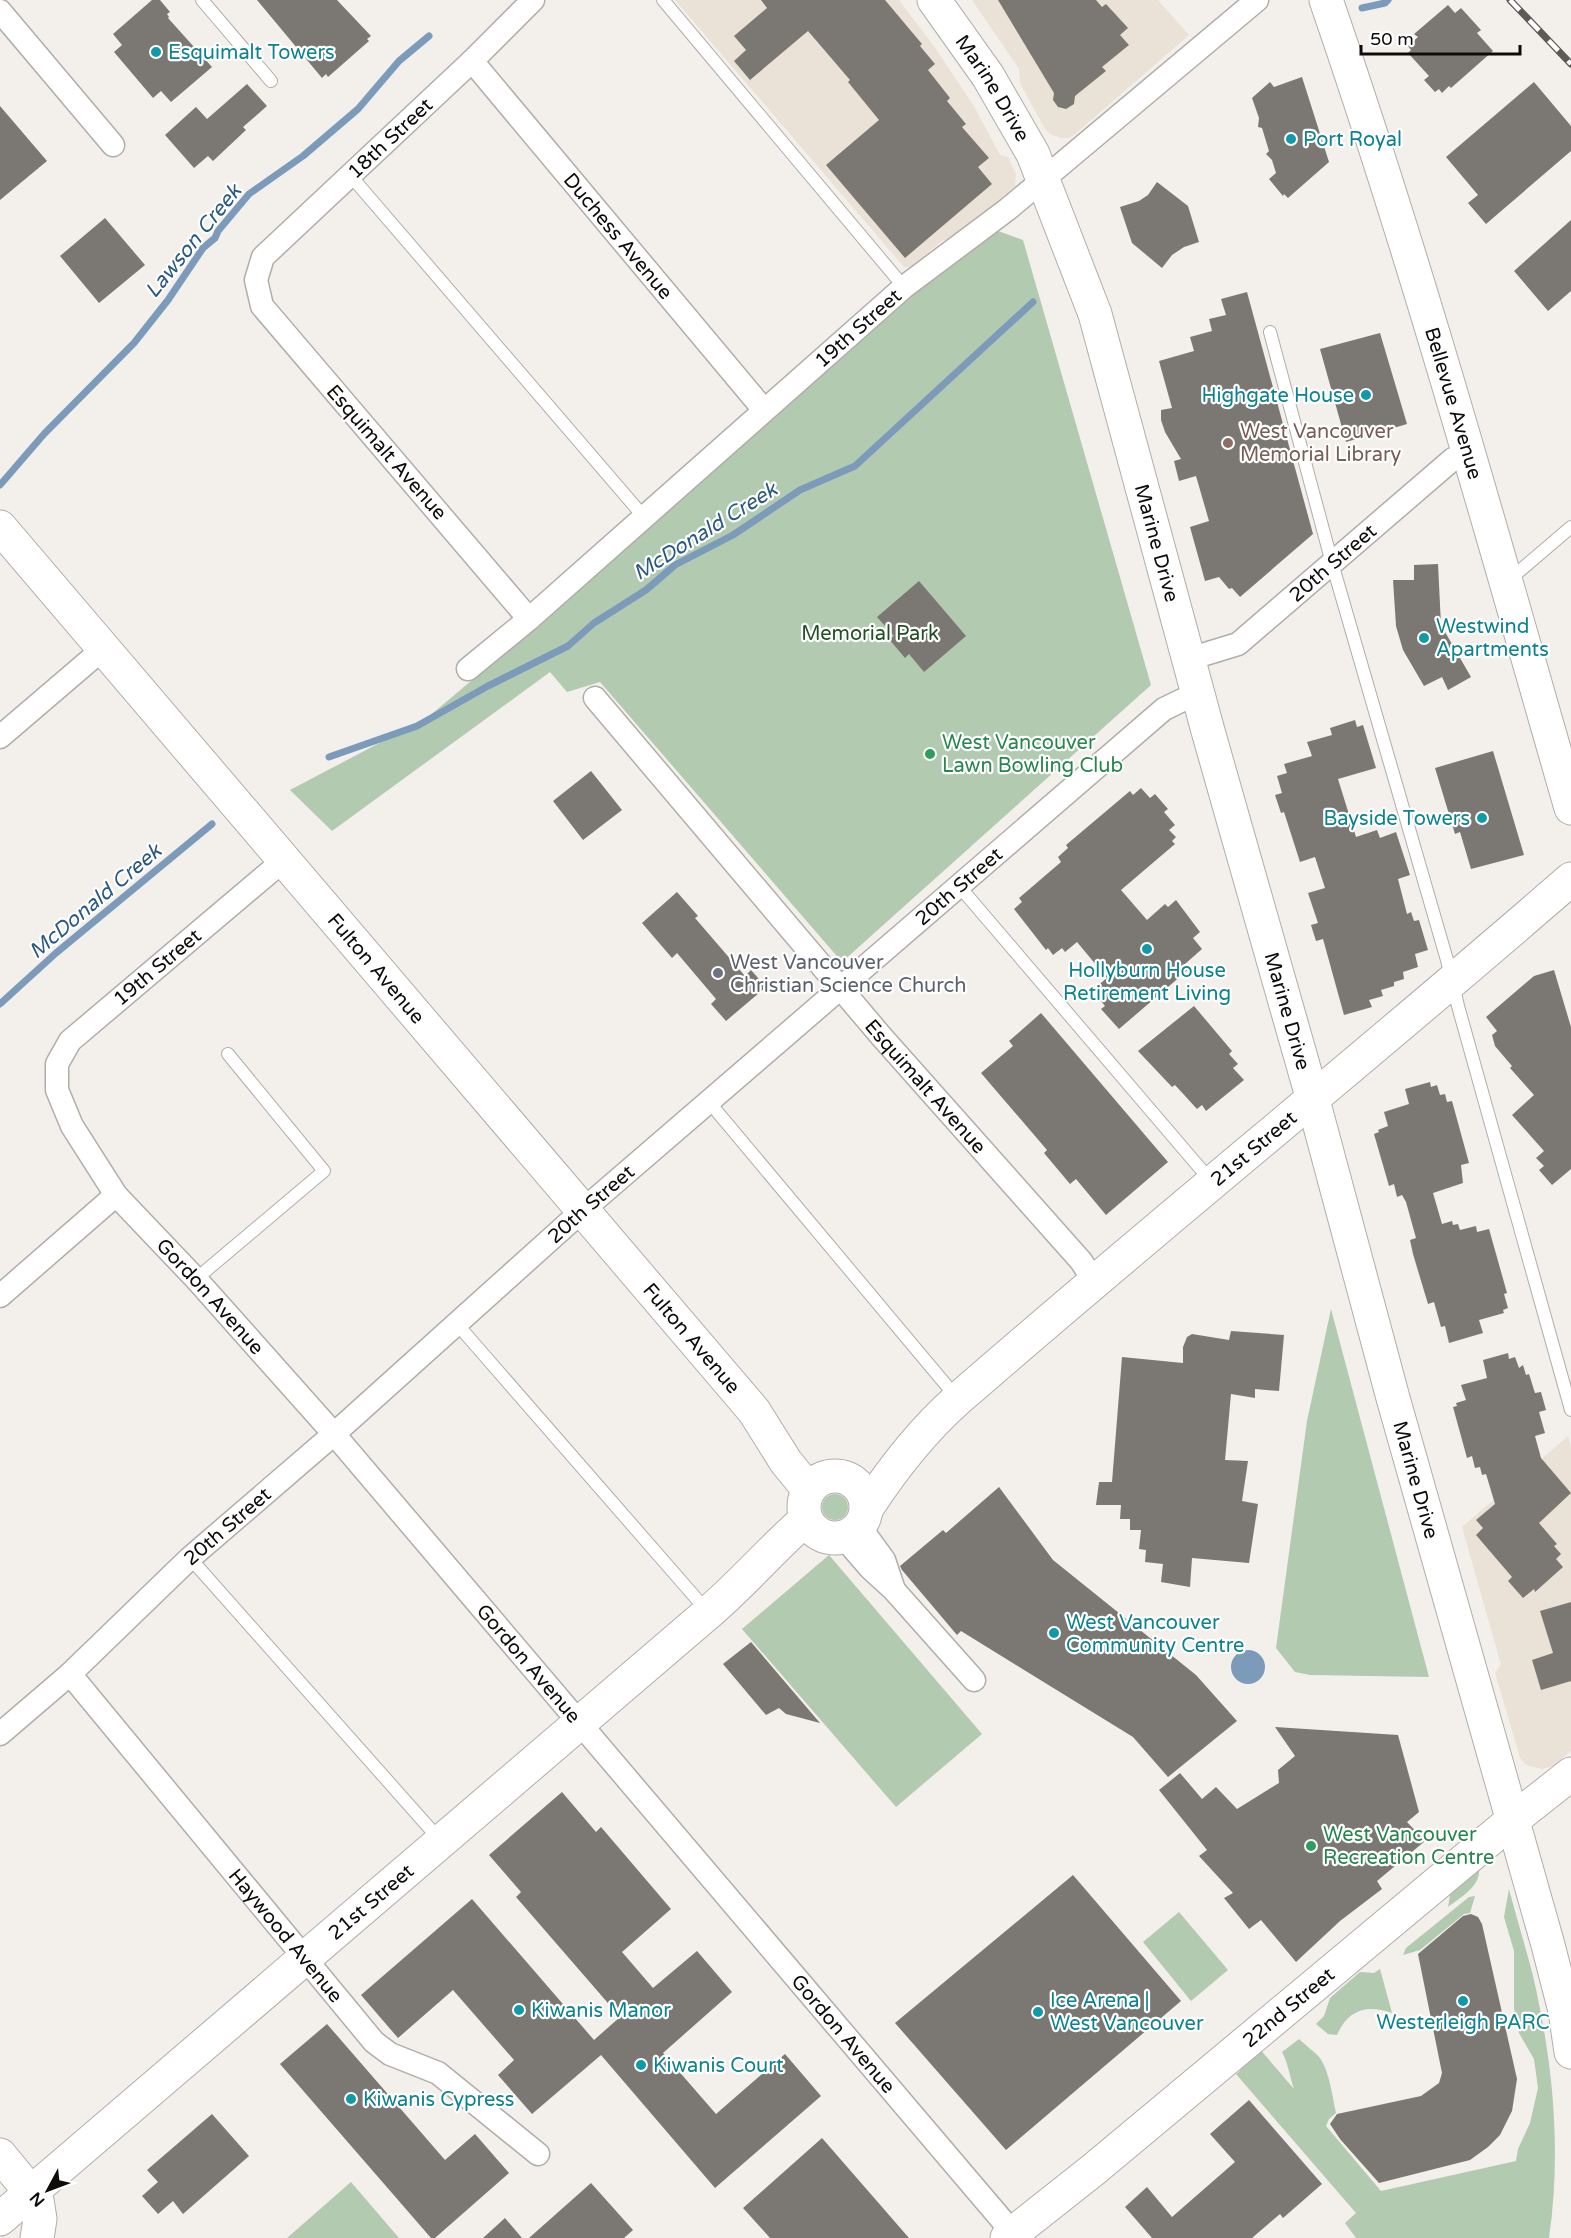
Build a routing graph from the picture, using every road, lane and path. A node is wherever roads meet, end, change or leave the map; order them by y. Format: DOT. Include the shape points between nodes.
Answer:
graph roads {
  1 [pos="202,0"];
  2 [pos="532,0"];
  3 [pos="663,0"];
  4 [pos="934,0"];
  5 [pos="1257,0"];
  6 [pos="1326,0"];
  7 [pos="0,11"];
  8 [pos="472,61"];
  9 [pos="271,81"];
  10 [pos="112,145"];
  11 [pos="350,175"];
  12 [pos="1044,180"];
  13 [pos="255,280"];
  14 [pos="904,287"];
  15 [pos="1270,332"];
  16 [pos="764,410"];
  17 [pos="1468,453"];
  18 [pos="644,517"];
  19 [pos="0,527"];
  20 [pos="1571,527"];
  21 [pos="1332,563"];
  22 [pos="1506,583"];
  23 [pos="529,619"];
  24 [pos="104,648"];
  25 [pos="1189,659"];
  26 [pos="468,669"];
  27 [pos="1197,693"];
  28 [pos="595,698"];
  29 [pos="0,737"];
  30 [pos="1571,808"];
  31 [pos="284,860"];
  32 [pos="1571,879"];
  33 [pos="959,886"];
  34 [pos="1452,982"];
  35 [pos="841,989"];
  36 [pos="228,1054"];
  37 [pos="57,1090"];
  38 [pos="1313,1100"];
  39 [pos="709,1102"];
  40 [pos="1212,1182"];
  41 [pos="116,1195"];
  42 [pos="583,1210"];
  43 [pos="196,1279"];
  44 [pos="1095,1281"];
  45 [pos="0,1296"];
  46 [pos="457,1324"];
  47 [pos="947,1409"];
  48 [pos="1571,1410"];
  49 [pos="334,1434"];
  50 [pos="836,1509"];
  51 [pos="190,1558"];
  52 [pos="708,1613"];
  53 [pos="70,1674"];
  54 [pos="974,1680"];
  55 [pos="579,1723"];
  56 [pos="0,1734"];
  57 [pos="1571,1774"];
  58 [pos="1514,1819"];
  59 [pos="442,1842"];
  60 [pos="305,1957"];
  61 [pos="1571,2052"];
  62 [pos="538,2154"];
  63 [pos="0,2155"];
  64 [pos="31,2191"];
  65 [pos="0,2218"];
  66 [pos="1010,2235"];
  67 [pos="37,2238"];
  1 -- 9 [label="lane"];
  2 -- 8 [label="street, 18th Street"];
  3 -- 14 [label="lane"];
  4 -- 12 [label="main road, Marine Drive" via="988,76"];
  5 -- 12 [label="street, 19th Street"];
  6 -- 17 [label="main road, Bellevue Avenue" via="1406,242"];
  7 -- 10 [label="street"];
  8 -- 11 [label="street, 18th Street"];
  8 -- 16 [label="street, Duchess Avenue"];
  11 -- 13 [label="street, 18th Street" via="263,257"];
  11 -- 18 [label="lane"];
  12 -- 14 [label="street, 19th Street"];
  12 -- 25 [label="main road, Marine Drive" via="1095,314"];
  13 -- 23 [label="street, Esquimalt Avenue" via="262,306"];
  14 -- 16 [label="street, 19th Street"];
  15 -- 21 [label="lane"];
  16 -- 18 [label="street, 19th Street"];
  17 -- 21 [label="street, 20th Street" via="1453,459"];
  17 -- 22 [label="main road, Bellevue Avenue"];
  18 -- 23 [label="street, 19th Street"];
  19 -- 24 [label="main road, Fulton Avenue"];
  20 -- 22 [label="lane"];
  21 -- 25 [label="street, 20th Street" via="1238,644"];
  21 -- 34 [label="lane"];
  22 -- 30 [label="main road, Bellevue Avenue"];
  23 -- 26 [label="street, 19th Street"];
  24 -- 29 [label="street"];
  24 -- 31 [label="main road, Fulton Avenue"];
  25 -- 27 [label="main road, Marine Drive"];
  27 -- 33 [label="street, 20th Street" via="1164,709"];
  27 -- 38 [label="main road, Marine Drive"];
  28 -- 35 [label="street, Esquimalt Avenue"];
  31 -- 37 [label="street, 19th Street" via="70,1041 57,1064"];
  31 -- 42 [label="main road, Fulton Avenue"];
  32 -- 34 [label="main road, 21st Street"];
  33 -- 35 [label="street, 20th Street"];
  33 -- 40 [label="lane"];
  34 -- 38 [label="main road, 21st Street"];
  34 -- 48 [label="lane"];
  35 -- 39 [label="street, 20th Street"];
  35 -- 44 [label="street, Esquimalt Avenue"];
  36 -- 43 [label="lane" via="324,1171"];
  37 -- 41 [label="street, Gordon Avenue" via="72,1126"];
  38 -- 40 [label="main road, 21st Street"];
  38 -- 58 [label="main road, Marine Drive" via="1393,1398"];
  39 -- 42 [label="street, 20th Street"];
  39 -- 47 [label="lane"];
  40 -- 44 [label="main road, 21st Street"];
  41 -- 43 [label="street, Gordon Avenue"];
  41 -- 45 [label="street"];
  42 -- 46 [label="street, 20th Street"];
  42 -- 50 [label="main road, Fulton Avenue" via="754,1411 786,1462"];
  43 -- 49 [label="street, Gordon Avenue"];
  44 -- 47 [label="main road, 21st Street"];
  46 -- 49 [label="street, 20th Street"];
  46 -- 52 [label="lane"];
  47 -- 50 [label="main road, 21st Street" via="877,1459"];
  49 -- 51 [label="street, 20th Street"];
  49 -- 55 [label="street, Gordon Avenue"];
  50 -- 52 [label="main road, 21st Street" via="779,1542"];
  50 -- 54 [label="street, Fulton Avenue" via="871,1569"];
  51 -- 53 [label="street, 20th Street"];
  51 -- 59 [label="lane"];
  52 -- 55 [label="main road, 21st Street"];
  53 -- 56 [label="street, 20th Street"];
  53 -- 60 [label="street, Haywood Avenue"];
  55 -- 59 [label="main road, 21st Street"];
  55 -- 66 [label="street, Gordon Avenue"];
  57 -- 58 [label="main road, 22nd Street"];
  58 -- 61 [label="main road, Marine Drive" via="1565,2011"];
  58 -- 66 [label="main road, 22nd Street"];
  59 -- 60 [label="main road, 21st Street"];
  60 -- 62 [label="street, Haywood Avenue" via="374,2042 390,2054 438,2073"];
  60 -- 64 [label="main road, 21st Street"];
  63 -- 64 [label="main road"];
  64 -- 65 [label="main road, 21st Street"];
  64 -- 67 [label="main road" via="40,2209"];
}
